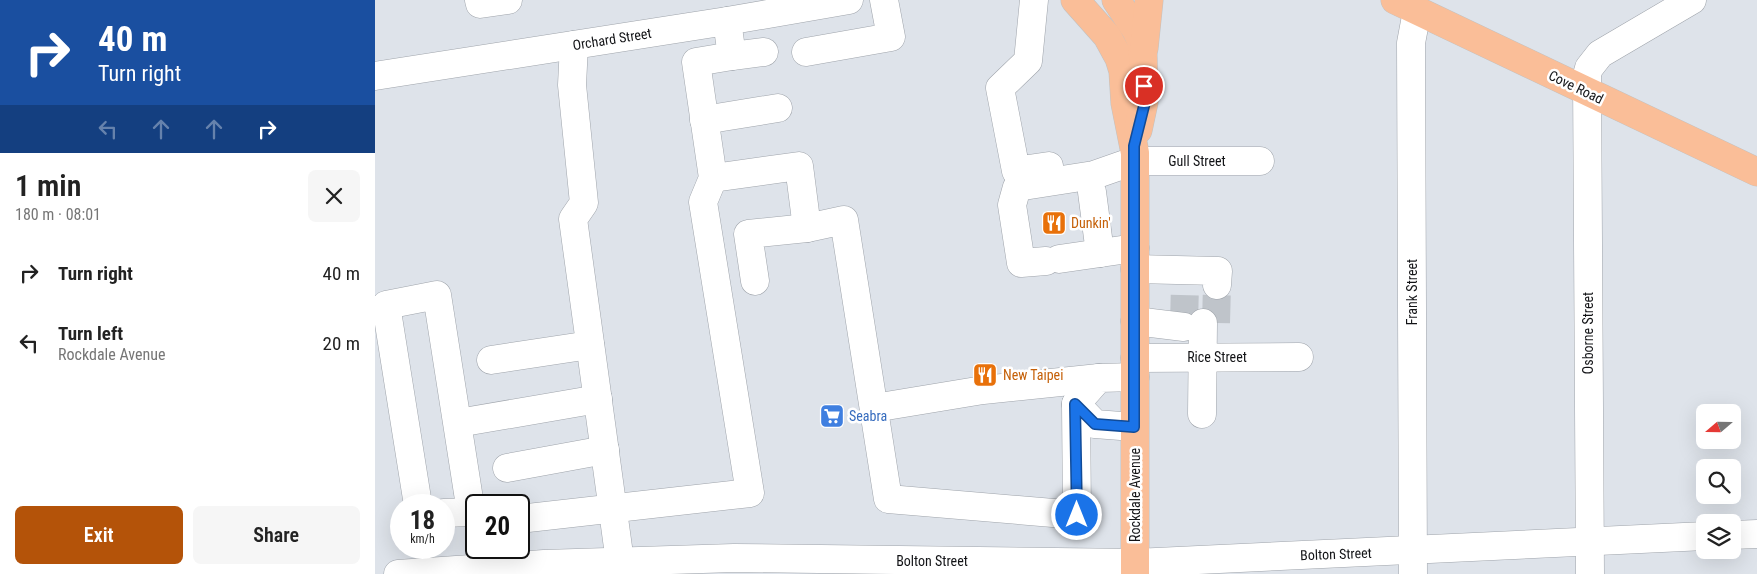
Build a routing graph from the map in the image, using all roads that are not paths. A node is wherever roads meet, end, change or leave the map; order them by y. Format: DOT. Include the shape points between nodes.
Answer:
graph roads {
  1 [pos="479,0"];
  2 [pos="508,0"];
  3 [pos="884,0"];
  4 [pos="1033,0"];
  5 [pos="1075,0"];
  6 [pos="1117,0"];
  7 [pos="1149,0"];
  8 [pos="1692,0"];
  9 [pos="841,1"];
  10 [pos="1406,5"];
  11 [pos="727,21"];
  12 [pos="574,45"];
  13 [pos="764,52"];
  14 [pos="806,52"];
  15 [pos="1143,55"];
  16 [pos="732,56"];
  17 [pos="375,76"];
  18 [pos="1586,92"];
  19 [pos="779,108"];
  20 [pos="704,120"];
  21 [pos="1134,153"];
  22 [pos="1260,161"];
  23 [pos="1757,172"];
  24 [pos="713,178"];
  25 [pos="1092,192"];
  26 [pos="807,228"];
  27 [pos="1100,253"];
  28 [pos="1135,259"];
  29 [pos="1198,279"];
  30 [pos="755,281"];
  31 [pos="1135,321"];
  32 [pos="590,345"];
  33 [pos="1200,357"];
  34 [pos="1299,357"];
  35 [pos="491,360"];
  36 [pos="1135,368"];
  37 [pos="1099,378"];
  38 [pos="598,398"];
  39 [pos="1075,404"];
  40 [pos="874,408"];
  41 [pos="1202,414"];
  42 [pos="457,423"];
  43 [pos="1134,427"];
  44 [pos="605,450"];
  45 [pos="507,468"];
  46 [pos="416,494"];
  47 [pos="612,508"];
  48 [pos="455,513"];
  49 [pos="530,518"];
  50 [pos="1757,534"];
  51 [pos="1741,535"];
  52 [pos="1696,536"];
  53 [pos="1589,542"];
  54 [pos="620,562"];
  55 [pos="1412,562"];
  56 [pos="732,566"];
  57 [pos="893,567"];
  58 [pos="1135,568"];
  59 [pos="544,569"];
  60 [pos="398,574"];
  61 [pos="1590,574"];
  1 -- 2 [label="street" via="480,4"];
  3 -- 14 [label="street" via="891,37"];
  4 -- 21 [label="street" via="1028,61 1000,88 1016,172"];
  5 -- 21 [label="main road, Rockdale Avenue" via="1107,36 1119,58"];
  6 -- 15 [label="main road, Rockdale Avenue" via="1136,30"];
  7 -- 15 [label="main road"];
  8 -- 18 [label="street, Osborne Street" via="1600,54 1589,68"];
  9 -- 11 [label="street, Orchard Street"];
  10 -- 18 [label="main road, Cove Road"];
  10 -- 55 [label="street, Frank Street" via="1411,42"];
  11 -- 12 [label="street, Orchard Street"];
  11 -- 16 [label="street"];
  12 -- 17 [label="street, Orchard Street"];
  12 -- 32 [label="street" via="572,85 584,203 573,218"];
  13 -- 16 [label="street"];
  15 -- 21 [label="main road, Rockdale Avenue" via="1145,102"];
  16 -- 20 [label="street" via="695,62"];
  18 -- 23 [label="main road, Cove Road"];
  18 -- 53 [label="street, Osborne Street"];
  19 -- 20 [label="street"];
  20 -- 24 [label="street"];
  21 -- 22 [label="street, Gull Street"];
  21 -- 27 [label="street" via="1095,175 1017,187 1012,205 1021,263"];
  21 -- 28 [label="main road, Rockdale Avenue"];
  24 -- 26 [label="street" via="799,166"];
  24 -- 47 [label="street" via="703,202 750,493"];
  25 -- 27 [label="street"];
  26 -- 30 [label="street" via="748,234"];
  26 -- 40 [label="street" via="844,220"];
  27 -- 28 [label="street"];
  28 -- 29 [label="street"];
  28 -- 31 [label="main road, Rockdale Avenue"];
  31 -- 33 [label="street" via="1197,324"];
  31 -- 36 [label="main road, Rockdale Avenue"];
  32 -- 35 [label="street"];
  32 -- 38 [label="street"];
  33 -- 34 [label="street, Rice Street"];
  33 -- 36 [label="street, Rice Street"];
  33 -- 41 [label="street"];
  36 -- 37 [label="street, Rice Street"];
  36 -- 43 [label="main road, Rockdale Avenue"];
  37 -- 39 [label="street"];
  37 -- 40 [label="street, Rice Street" via="983,390"];
  38 -- 42 [label="street"];
  38 -- 44 [label="street"];
  39 -- 40 [label="street" via="1077,515 888,499"];
  39 -- 43 [label="street" via="1095,424"];
  42 -- 46 [label="street" via="437,295 385,305"];
  42 -- 48 [label="street" via="471,512"];
  43 -- 58 [label="main road, Rockdale Avenue"];
  44 -- 45 [label="street"];
  44 -- 47 [label="street"];
  47 -- 49 [label="street"];
  47 -- 54 [label="street"];
  50 -- 51 [label="street"];
  52 -- 53 [label="street, Bolton Street"];
  53 -- 55 [label="street, Bolton Street"];
  53 -- 61 [label="street, Osborne Street"];
  54 -- 56 [label="street, Bolton Street"];
  54 -- 59 [label="street, Bolton Street"];
  55 -- 58 [label="street, Bolton Street"];
  56 -- 57 [label="street, Bolton Street"];
  57 -- 58 [label="street, Bolton Street"];
  59 -- 60 [label="street, Bolton Street"];
}
